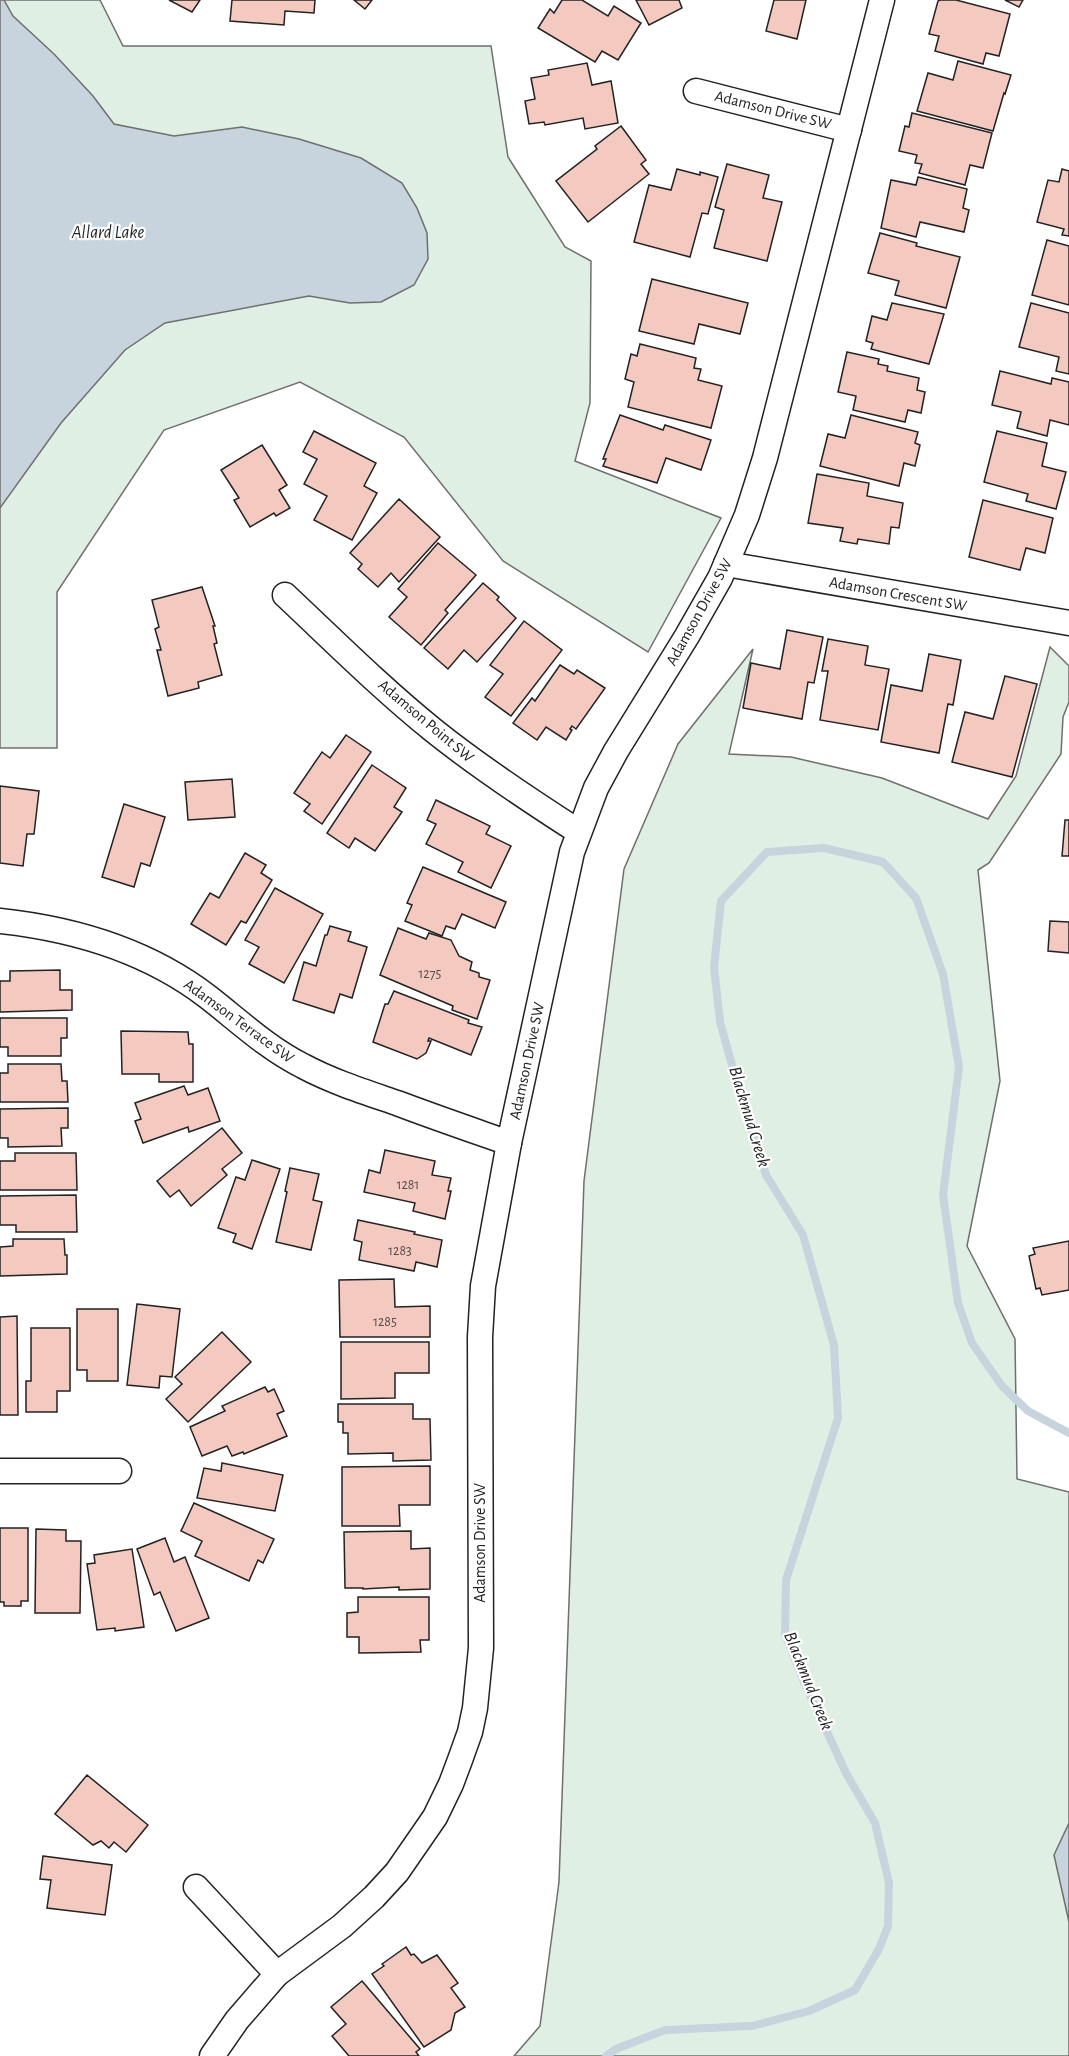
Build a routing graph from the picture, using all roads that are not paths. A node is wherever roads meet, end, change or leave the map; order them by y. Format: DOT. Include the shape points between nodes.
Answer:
graph roads {
  1 [pos="882,0"];
  2 [pos="696,91"];
  3 [pos="849,130"];
  4 [pos="726,564"];
  5 [pos="285,596"];
  6 [pos="1069,623"];
  7 [pos="579,832"];
  8 [pos="0,921"];
  9 [pos="509,1143"];
  10 [pos="0,1471"];
  11 [pos="119,1471"];
  12 [pos="196,1887"];
  13 [pos="277,1974"];
  14 [pos="212,2056"];
  1 -- 3 [label="street, Adamson Drive SW"];
  2 -- 3 [label="street, Adamson Drive SW"];
  3 -- 4 [label="street, Adamson Drive SW" via="765,458"];
  4 -- 6 [label="street, Adamson Crescent SW"];
  4 -- 7 [label="street, Adamson Drive SW" via="616,751"];
  5 -- 7 [label="street, Adamson Point SW" via="433,730"];
  7 -- 9 [label="street, Adamson Drive SW"];
  8 -- 9 [label="street, Adamson Terrace SW" via="76,934 122,949 160,966 206,995 259,1039 304,1067"];
  9 -- 13 [label="street, Adamson Drive SW" via="483,1286 481,1648 470,1732 435,1817 397,1872 342,1926"];
  10 -- 11 [label="street"];
  12 -- 13 [label="street"];
  13 -- 14 [label="street, Adamson Drive SW"];
}
